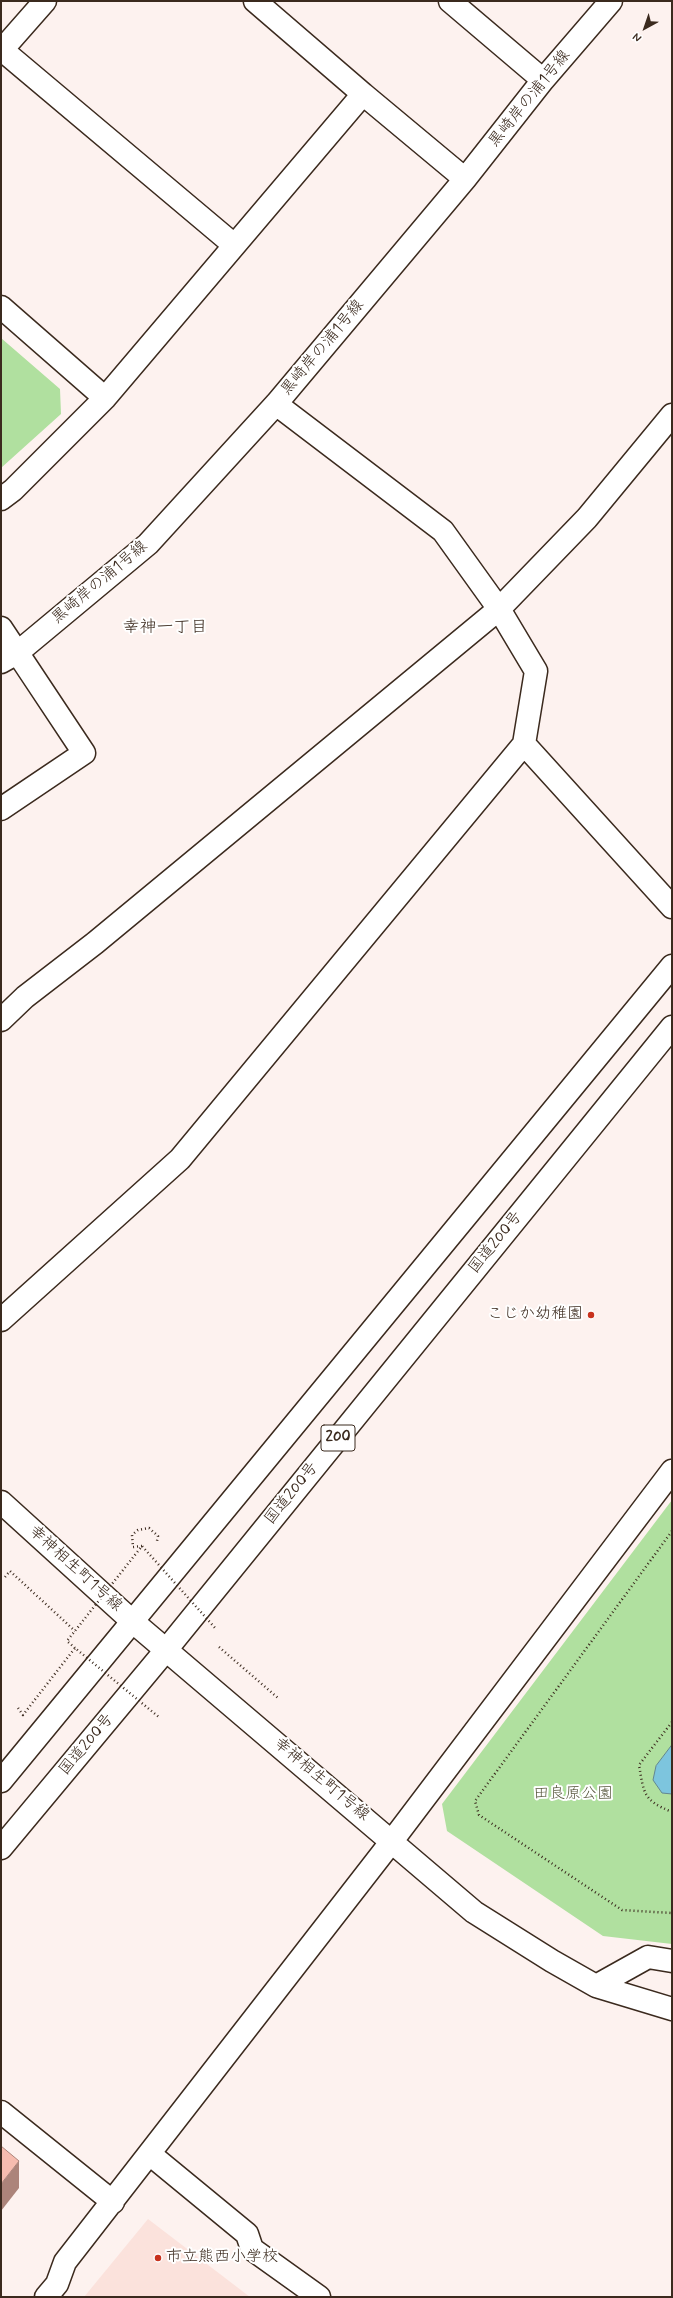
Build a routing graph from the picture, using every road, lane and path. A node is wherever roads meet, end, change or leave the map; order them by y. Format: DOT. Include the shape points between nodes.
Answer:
graph roads {
  1 [pos="45,1"];
  2 [pos="255,1"];
  3 [pos="450,1"];
  4 [pos="611,1"];
  5 [pos="1,50"];
  6 [pos="543,80"];
  7 [pos="363,94"];
  8 [pos="465,179"];
  9 [pos="234,245"];
  10 [pos="1,307"];
  11 [pos="105,398"];
  12 [pos="276,404"];
  13 [pos="672,415"];
  14 [pos="1,499"];
  15 [pos="499,610"];
  16 [pos="1,628"];
  17 [pos="9,658"];
  18 [pos="524,744"];
  19 [pos="1,809"];
  20 [pos="672,908"];
  21 [pos="672,966"];
  22 [pos="1,1020"];
  23 [pos="672,1026"];
  24 [pos="1,1320"];
  25 [pos="672,1471"];
  26 [pos="1,1502"];
  27 [pos="672,1531"];
  28 [pos="142,1546"];
  29 [pos="157,1547"];
  30 [pos="5,1577"];
  31 [pos="132,1621"];
  32 [pos="216,1629"];
  33 [pos="75,1630"];
  34 [pos="219,1647"];
  35 [pos="75,1648"];
  36 [pos="166,1650"];
  37 [pos="278,1698"];
  38 [pos="18,1708"];
  39 [pos="160,1718"];
  40 [pos="672,1722"];
  41 [pos="1,1781"];
  42 [pos="672,1812"];
  43 [pos="392,1841"];
  44 [pos="1,1848"];
  45 [pos="672,1912"];
  46 [pos="672,1961"];
  47 [pos="596,1986"];
  48 [pos="672,2009"];
  49 [pos="1,2112"];
  50 [pos="151,2154"];
  51 [pos="113,2202"];
  52 [pos="46,2297"];
  53 [pos="319,2297"];
  1 -- 5 [label="main road"];
  2 -- 7 [label="main road"];
  3 -- 6 [label="main road"];
  4 -- 6 [label="main road, 黒崎岸の浦1号線"];
  5 -- 9 [label="main road"];
  6 -- 8 [label="main road, 黒崎岸の浦1号線"];
  7 -- 8 [label="main road"];
  7 -- 9 [label="main road"];
  8 -- 12 [label="main road, 黒崎岸の浦1号線"];
  9 -- 11 [label="main road"];
  10 -- 11 [label="main road"];
  11 -- 14 [label="main road"];
  12 -- 15 [label="main road" via="443,532"];
  12 -- 17 [label="main road, 黒崎岸の浦1号線" via="148,544"];
  13 -- 15 [label="main road" via="587,518"];
  15 -- 18 [label="main road" via="536,671"];
  15 -- 22 [label="main road" via="95,943 25,997"];
  16 -- 17 [label="main road"];
  17 -- 19 [label="main road" via="84,753"];
  18 -- 20 [label="main road"];
  18 -- 24 [label="main road" via="180,1159"];
  21 -- 31 [label="main road, 200"];
  23 -- 36 [label="main road, 国道200号 / 200"];
  25 -- 43 [label="main road"];
  26 -- 31 [label="main road, 幸神相生町1号線"];
  27 -- 45 [label="path" via="475,1801 479,1815 622,1910"];
  28 -- 29 [label="path" via="133,1546 132,1535 138,1530 149,1528 158,1536"];
  28 -- 32 [label="path, bridge"];
  28 -- 33 [label="path, bridge"];
  30 -- 33 [label="path" via="10,1571"];
  31 -- 36 [label="main road, 幸神相生町1号線"];
  31 -- 41 [label="main road, 200"];
  33 -- 35 [label="path, bridge" via="67,1640"];
  34 -- 37 [label="path"];
  35 -- 38 [label="path, bridge" via="23,1716"];
  35 -- 39 [label="path, bridge"];
  36 -- 43 [label="main road, 幸神相生町1号線"];
  36 -- 44 [label="main road, 国道200号 / 200"];
  40 -- 42 [label="path" via="639,1765 644,1794 657,1806"];
  43 -- 47 [label="main road, 幸神相生町1号線" via="474,1912 552,1962"];
  43 -- 50 [label="main road"];
  46 -- 47 [label="main road" via="648,1957"];
  47 -- 48 [label="main road, 幸神相生町1号線"];
  49 -- 51 [label="main road"];
  50 -- 51 [label="main road"];
  50 -- 53 [label="main road" via="247,2234 252,2249"];
  51 -- 52 [label="main road" via="65,2262 57,2284"];
}
